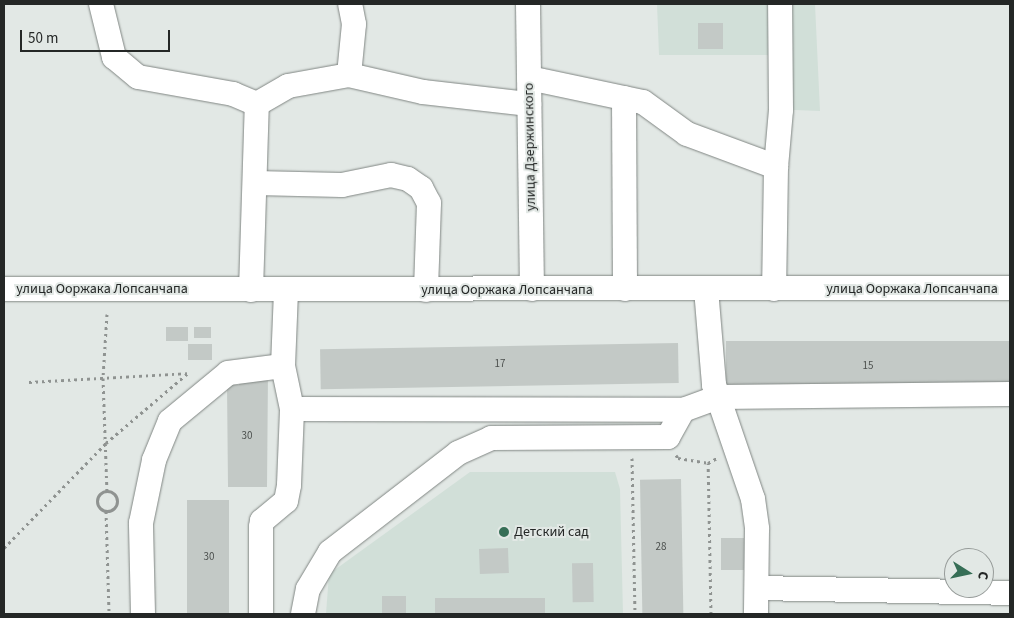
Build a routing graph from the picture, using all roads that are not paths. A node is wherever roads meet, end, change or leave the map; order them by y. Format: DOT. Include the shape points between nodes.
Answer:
graph roads {
  1 [pos="101,4"];
  2 [pos="350,4"];
  3 [pos="528,4"];
  4 [pos="780,4"];
  5 [pos="348,75"];
  6 [pos="529,78"];
  7 [pos="624,98"];
  8 [pos="257,104"];
  9 [pos="529,104"];
  10 [pos="776,167"];
  11 [pos="255,183"];
  12 [pos="1010,288"];
  13 [pos="4,289"];
  14 [pos="532,289"];
  15 [pos="625,289"];
  16 [pos="706,289"];
  17 [pos="774,289"];
  18 [pos="251,290"];
  19 [pos="286,290"];
  20 [pos="426,290"];
  21 [pos="283,366"];
  22 [pos="1010,394"];
  23 [pos="718,397"];
  24 [pos="292,409"];
  25 [pos="683,410"];
  26 [pos="756,588"];
  27 [pos="1010,593"];
  28 [pos="144,614"];
  29 [pos="261,614"];
  30 [pos="303,614"];
  31 [pos="756,614"];
  1 -- 8 [label="street" via="114,57 138,78 232,94"];
  2 -- 5 [label="street" via="354,24"];
  3 -- 6 [label="street, улица Дзержинского"];
  4 -- 10 [label="street" via="781,110"];
  5 -- 8 [label="street" via="288,86"];
  5 -- 9 [label="street" via="423,92"];
  6 -- 7 [label="street"];
  6 -- 9 [label="street, улица Дзержинского"];
  7 -- 10 [label="street" via="642,102 687,134"];
  7 -- 15 [label="street"];
  8 -- 11 [label="street"];
  9 -- 14 [label="street, улица Дзержинского"];
  10 -- 17 [label="street"];
  11 -- 18 [label="street"];
  11 -- 20 [label="street" via="342,185 391,175 408,179 421,188 429,203"];
  12 -- 17 [label="street, улица Ооржака Лопсанчапа"];
  13 -- 18 [label="street, улица Ооржака Лопсанчапа"];
  14 -- 15 [label="street, улица Ооржака Лопсанчапа"];
  14 -- 20 [label="street, улица Ооржака Лопсанчапа"];
  15 -- 16 [label="street, улица Ооржака Лопсанчапа"];
  16 -- 17 [label="street, улица Ооржака Лопсанчапа"];
  16 -- 23 [label="street" via="714,386"];
  18 -- 19 [label="street, улица Ооржака Лопсанчапа"];
  19 -- 20 [label="street, улица Ооржака Лопсанчапа"];
  19 -- 21 [label="street"];
  21 -- 24 [label="street"];
  21 -- 28 [label="street" via="228,373 170,421 154,460 141,523"];
  22 -- 23 [label="street"];
  23 -- 25 [label="street"];
  23 -- 26 [label="street" via="753,499 757,529"];
  24 -- 25 [label="street"];
  24 -- 29 [label="street" via="286,501 262,521 261,527"];
  25 -- 30 [label="street" via="668,437 491,438 458,453 330,552 308,589"];
  26 -- 27 [label="street"];
  26 -- 31 [label="street"];
}
